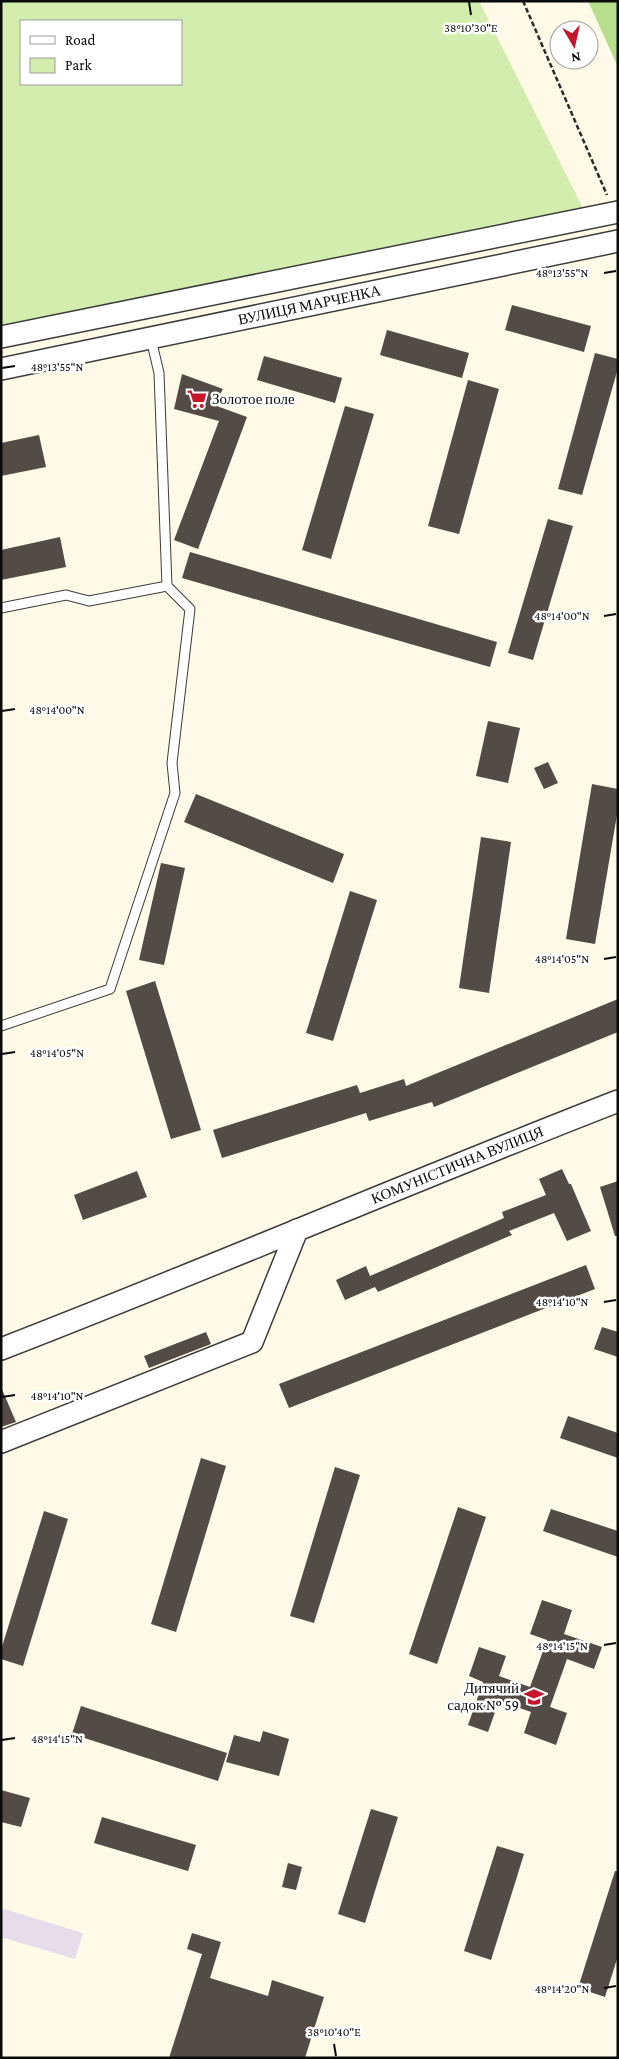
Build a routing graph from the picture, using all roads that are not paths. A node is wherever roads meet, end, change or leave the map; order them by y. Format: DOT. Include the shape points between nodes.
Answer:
graph roads {
  1 [pos="616,213"];
  2 [pos="618,241"];
  3 [pos="1,336"];
  4 [pos="151,338"];
  5 [pos="1,369"];
  6 [pos="168,586"];
  7 [pos="1,608"];
  8 [pos="1,1026"];
  9 [pos="618,1100"];
  10 [pos="297,1230"];
  11 [pos="1,1349"];
  12 [pos="1,1442"];
  1 -- 3 [label="street, ВУЛИЦЯ МАРЧЕНКА"];
  2 -- 4 [label="street, ВУЛИЦЯ МАРЧЕНКА"];
  4 -- 5 [label="street, ВУЛИЦЯ МАРЧЕНКА"];
  4 -- 6 [label="lane" via="159,373"];
  6 -- 7 [label="lane" via="89,601 66,595"];
  6 -- 8 [label="lane" via="190,609 172,763 175,793 110,989"];
  9 -- 10 [label="street, КОМУНІСТИЧНА ВУЛИЦЯ"];
  10 -- 11 [label="street, КОМУНІСТИЧНА ВУЛИЦЯ"];
  10 -- 12 [label="street" via="252,1342"];
}
